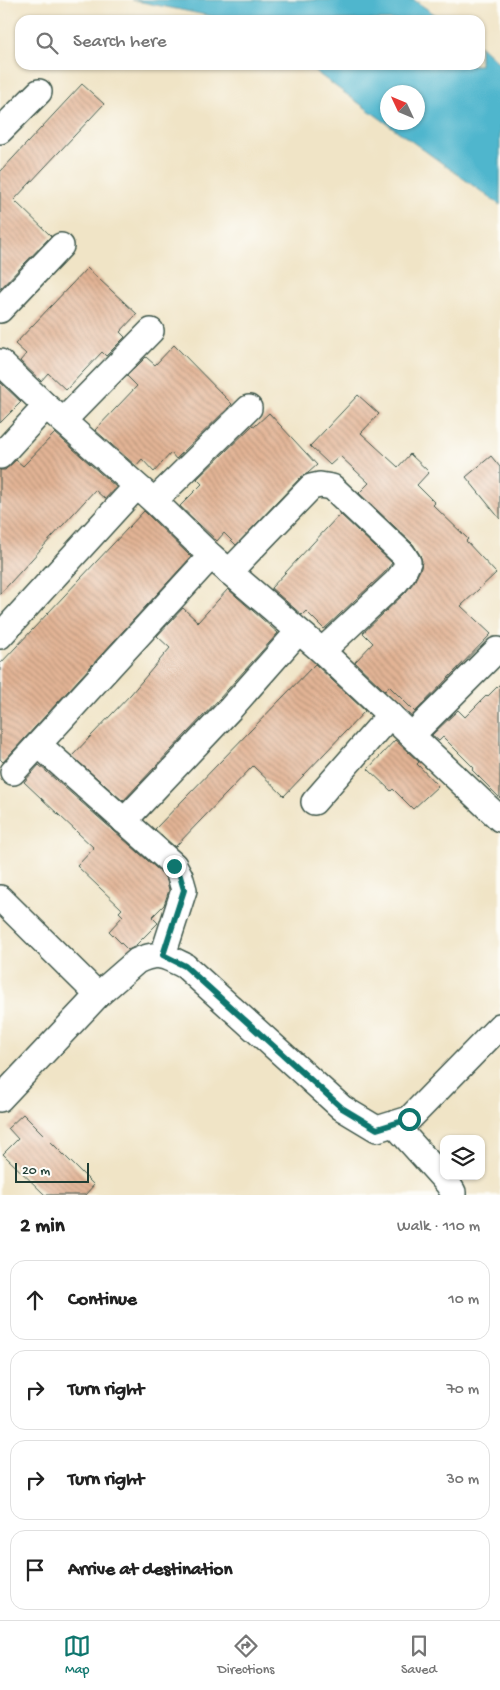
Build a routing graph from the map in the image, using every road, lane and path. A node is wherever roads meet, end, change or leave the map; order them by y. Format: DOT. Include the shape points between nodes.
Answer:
graph roads {
  1 [pos="39,92"];
  2 [pos="0,131"];
  3 [pos="61,246"];
  4 [pos="0,310"];
  5 [pos="151,331"];
  6 [pos="0,362"];
  7 [pos="249,408"];
  8 [pos="55,414"];
  9 [pos="0,456"];
  10 [pos="145,494"];
  11 [pos="220,564"];
  12 [pos="298,632"];
  13 [pos="0,636"];
  14 [pos="498,650"];
  15 [pos="322,651"];
  16 [pos="390,715"];
  17 [pos="412,734"];
  18 [pos="39,745"];
  19 [pos="13,772"];
  20 [pos="314,802"];
  21 [pos="499,815"];
  22 [pos="124,821"];
  23 [pos="0,898"];
  24 [pos="163,955"];
  25 [pos="98,995"];
  26 [pos="500,1026"];
  27 [pos="0,1099"];
  28 [pos="395,1125"];
  29 [pos="454,1194"];
  1 -- 2 [label="street"];
  3 -- 4 [label="street"];
  5 -- 8 [label="street"];
  6 -- 8 [label="street"];
  7 -- 10 [label="street"];
  8 -- 9 [label="street"];
  8 -- 10 [label="street"];
  10 -- 11 [label="street"];
  10 -- 13 [label="street"];
  11 -- 12 [label="street"];
  11 -- 15 [label="street" via="311,487 332,487 408,562 396,582"];
  11 -- 18 [label="street"];
  12 -- 15 [label="street"];
  12 -- 22 [label="street"];
  14 -- 17 [label="street"];
  15 -- 16 [label="street"];
  16 -- 17 [label="street"];
  16 -- 20 [label="street"];
  17 -- 21 [label="street"];
  18 -- 19 [label="street"];
  18 -- 22 [label="street"];
  22 -- 24 [label="street" via="174,866 180,876 184,890"];
  23 -- 25 [label="street"];
  24 -- 25 [label="street" via="137,961"];
  24 -- 28 [label="street" via="185,966 342,1108 377,1129"];
  25 -- 27 [label="street"];
  26 -- 28 [label="street" via="409,1119"];
  28 -- 29 [label="street"];
}
